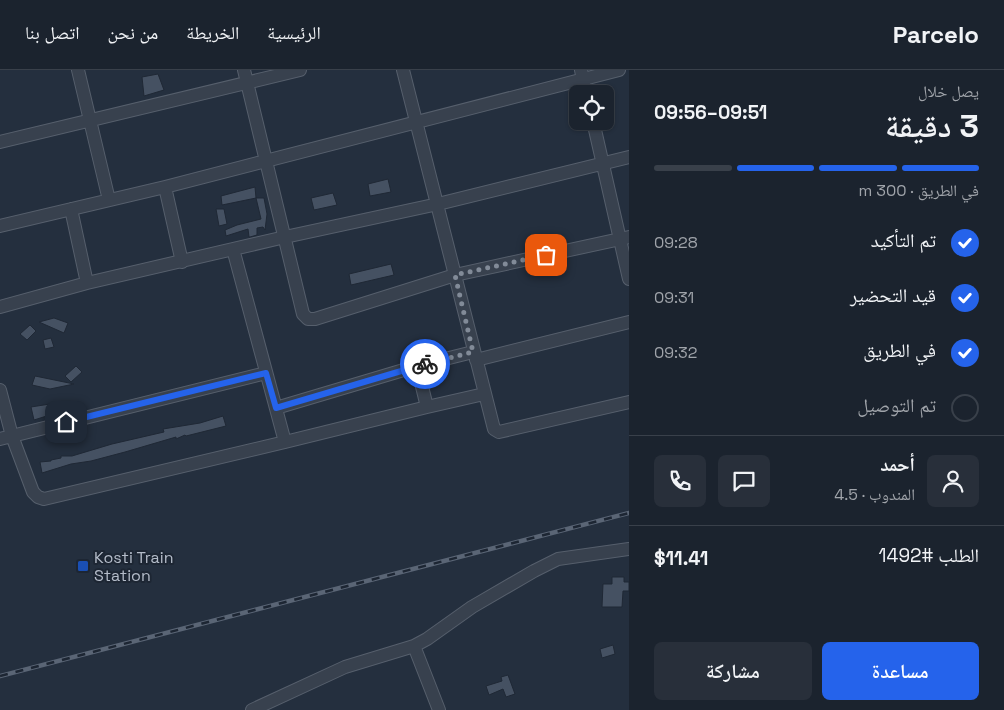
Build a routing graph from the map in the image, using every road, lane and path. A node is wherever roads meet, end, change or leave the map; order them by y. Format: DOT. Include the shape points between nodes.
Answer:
graph roads {
  1 [pos="78,70"];
  2 [pos="244,70"];
  3 [pos="300,70"];
  4 [pos="403,70"];
  5 [pos="619,70"];
  6 [pos="582,75"];
  7 [pos="248,84"];
  8 [pos="90,119"];
  9 [pos="416,123"];
  10 [pos="595,130"];
  11 [pos="0,142"];
  12 [pos="629,157"];
  13 [pos="265,161"];
  14 [pos="603,164"];
  15 [pos="165,187"];
  16 [pos="109,200"];
  17 [pos="438,204"];
  18 [pos="71,209"];
  19 [pos="0,226"];
  20 [pos="285,237"];
  21 [pos="624,238"];
  22 [pos="233,249"];
  23 [pos="182,262"];
  24 [pos="455,275"];
  25 [pos="629,280"];
  26 [pos="87,283"];
  27 [pos="0,308"];
  28 [pos="629,322"];
  29 [pos="474,356"];
  30 [pos="417,366"];
  31 [pos="266,373"];
  32 [pos="0,393"];
  33 [pos="484,394"];
  34 [pos="629,402"];
  35 [pos="427,407"];
  36 [pos="276,408"];
  37 [pos="6,438"];
  38 [pos="285,442"];
  39 [pos="629,549"];
  40 [pos="414,646"];
  41 [pos="252,710"];
  42 [pos="439,710"];
  1 -- 8 [label="street"];
  2 -- 7 [label="street"];
  3 -- 7 [label="street"];
  4 -- 9 [label="street"];
  5 -- 6 [label="street"];
  6 -- 9 [label="street"];
  7 -- 8 [label="street"];
  7 -- 13 [label="street"];
  8 -- 11 [label="street"];
  8 -- 16 [label="street"];
  9 -- 13 [label="street"];
  9 -- 17 [label="street"];
  10 -- 14 [label="street"];
  12 -- 14 [label="street"];
  13 -- 15 [label="street"];
  13 -- 20 [label="street"];
  14 -- 17 [label="street"];
  14 -- 21 [label="street"];
  15 -- 16 [label="street"];
  15 -- 23 [label="street"];
  16 -- 18 [label="street"];
  17 -- 20 [label="street"];
  17 -- 24 [label="street"];
  18 -- 19 [label="street"];
  18 -- 26 [label="street"];
  20 -- 22 [label="street"];
  20 -- 24 [label="street" via="303,314 308,319"];
  21 -- 24 [label="street"];
  21 -- 25 [label="street"];
  22 -- 23 [label="street"];
  22 -- 31 [label="street"];
  23 -- 26 [label="street"];
  24 -- 29 [label="street"];
  26 -- 27 [label="street"];
  28 -- 29 [label="street"];
  29 -- 30 [label="street"];
  29 -- 33 [label="street"];
  30 -- 35 [label="street"];
  30 -- 36 [label="street"];
  31 -- 36 [label="street"];
  31 -- 37 [label="street"];
  32 -- 37 [label="street"];
  33 -- 34 [label="street" via="494,429 499,432"];
  33 -- 35 [label="street"];
  35 -- 38 [label="street"];
  36 -- 38 [label="street"];
  37 -- 38 [label="street" via="33,492 44,499"];
  39 -- 40 [label="street" via="558,559 472,608"];
  40 -- 41 [label="street" via="345,667"];
  40 -- 42 [label="street"];
}
